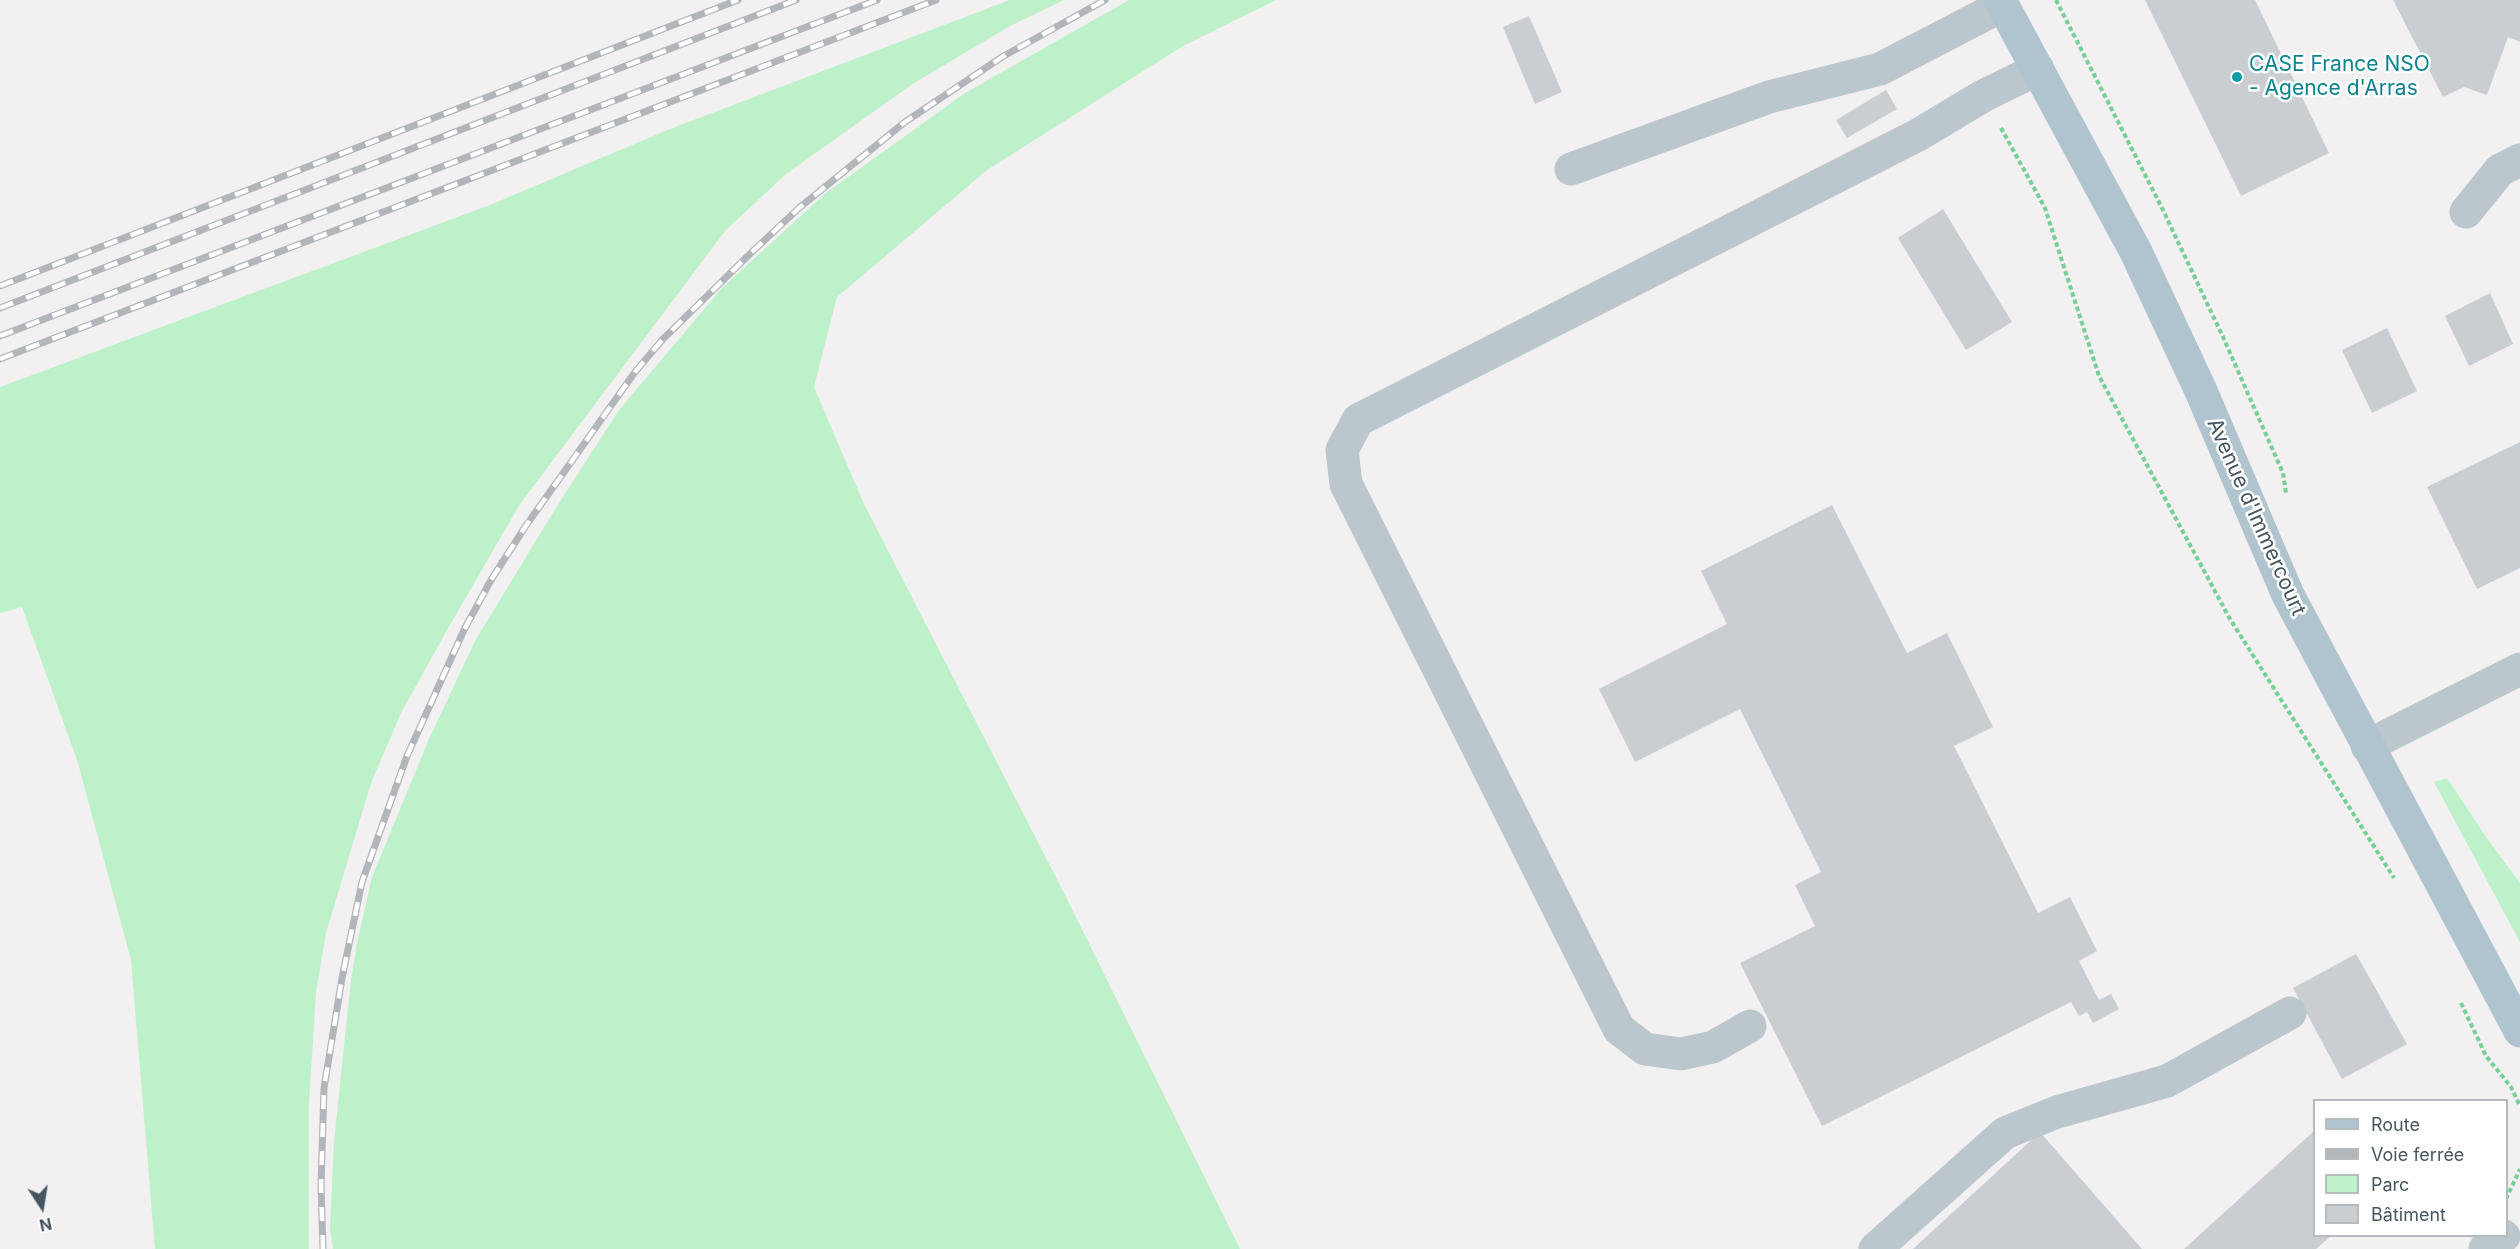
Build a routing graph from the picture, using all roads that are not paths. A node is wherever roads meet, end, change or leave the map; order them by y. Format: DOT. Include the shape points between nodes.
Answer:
graph roads {
  1 [pos="2002,3"];
  2 [pos="2038,69"];
  3 [pos="2520,160"];
  4 [pos="1571,170"];
  5 [pos="2466,212"];
  6 [pos="2520,669"];
  7 [pos="2367,746"];
  8 [pos="2290,1013"];
  9 [pos="1750,1026"];
  10 [pos="2520,1031"];
  11 [pos="2520,1222"];
  12 [pos="2508,1232"];
  13 [pos="2502,1237"];
  14 [pos="1875,1249"];
  15 [pos="2485,1249"];
  1 -- 2 [label="main road, Avenue d'Immercourt"];
  1 -- 4 [label="street" via="1880,69 1769,97"];
  2 -- 7 [label="main road, Avenue d'Immercourt" via="2136,252 2201,391 2288,595"];
  2 -- 9 [label="street" via="1918,135 1358,420 1342,450 1346,484 1619,1029 1645,1049 1682,1054 1713,1047"];
  3 -- 5 [label="street" via="2500,170"];
  6 -- 7 [label="street"];
  7 -- 10 [label="main road, Avenue d'Immercourt"];
  8 -- 14 [label="street" via="2167,1081 2057,1113 2005,1133"];
  11 -- 12 [label="street"];
  13 -- 15 [label="street"];
}
